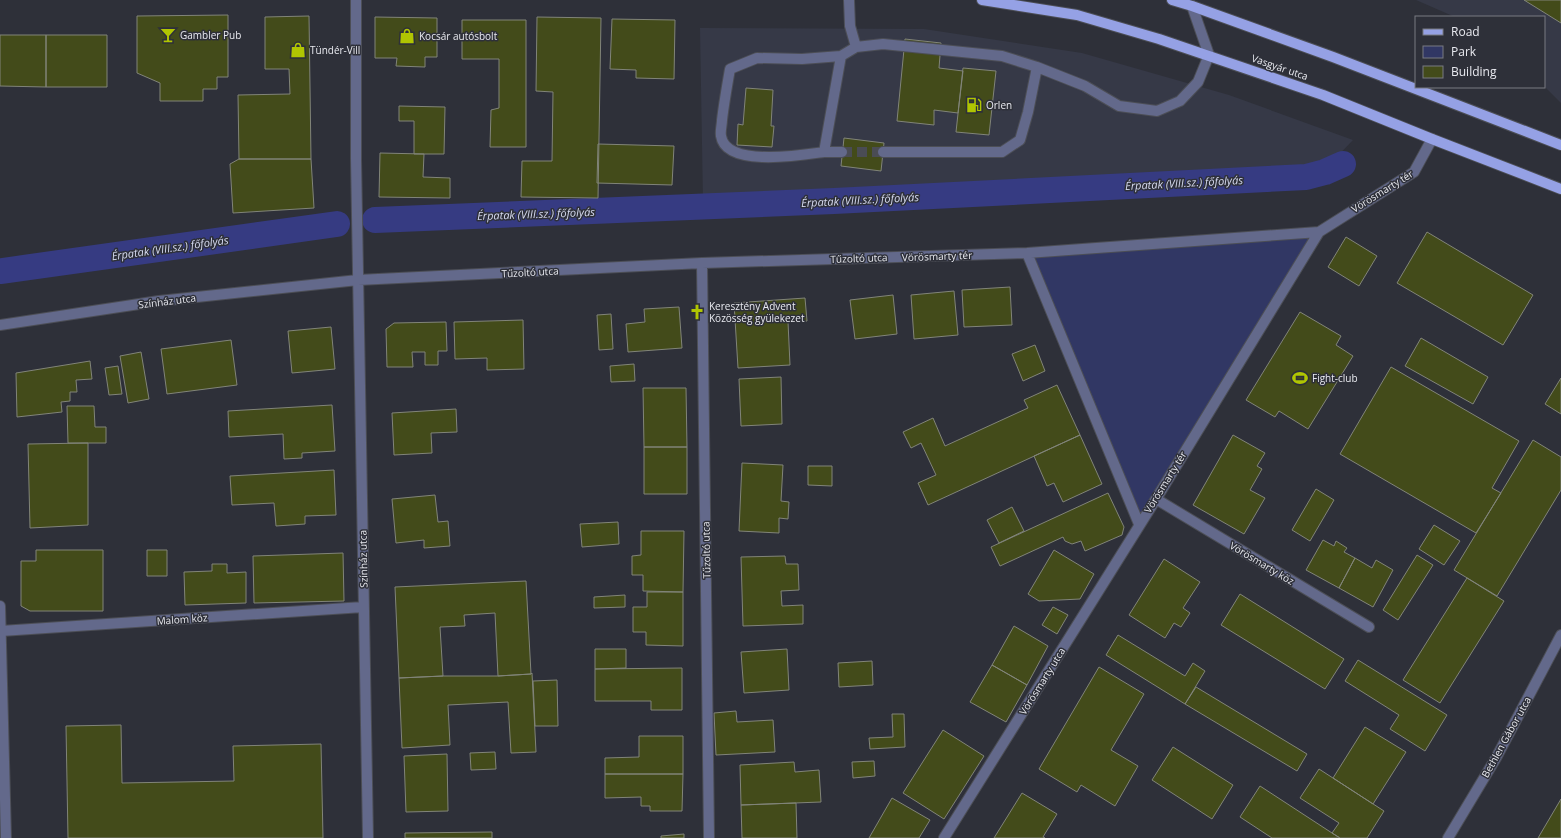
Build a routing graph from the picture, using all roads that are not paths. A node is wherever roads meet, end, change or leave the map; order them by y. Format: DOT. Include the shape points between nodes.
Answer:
graph roads {
  1 [pos="356,0"];
  2 [pos="849,0"];
  3 [pos="982,0"];
  4 [pos="1172,0"];
  5 [pos="1192,6"];
  6 [pos="856,47"];
  7 [pos="1209,55"];
  8 [pos="841,56"];
  9 [pos="1037,67"];
  10 [pos="1432,139"];
  11 [pos="1561,145"];
  12 [pos="824,152"];
  13 [pos="842,152"];
  14 [pos="884,152"];
  15 [pos="1561,189"];
  16 [pos="1319,232"];
  17 [pos="1027,253"];
  18 [pos="896,258"];
  19 [pos="702,263"];
  20 [pos="358,280"];
  21 [pos="0,325"];
  22 [pos="1156,499"];
  23 [pos="1139,524"];
  24 [pos="0,606"];
  25 [pos="363,608"];
  26 [pos="1369,627"];
  27 [pos="1,631"];
  28 [pos="1561,635"];
  29 [pos="6,838"];
  30 [pos="368,838"];
  31 [pos="710,838"];
  32 [pos="944,838"];
  33 [pos="1448,838"];
  1 -- 20 [label="street, Színház utca"];
  2 -- 6 [label="street" via="850,26"];
  3 -- 7 [label="main road, Vasgyár utca" via="1078,15"];
  4 -- 5 [label="main road"];
  5 -- 7 [label="street"];
  5 -- 11 [label="main road"];
  6 -- 8 [label="street"];
  6 -- 9 [label="street" via="883,44 1002,56"];
  7 -- 9 [label="street" via="1198,82 1180,101 1157,111 1118,106 1085,86"];
  7 -- 10 [label="main road, Vasgyár utca" via="1322,95"];
  8 -- 12 [label="street"];
  8 -- 12 [label="street" via="802,59 757,58 730,69 721,136 729,150 746,156 780,157"];
  9 -- 14 [label="street" via="1020,140 1002,152"];
  10 -- 15 [label="main road, Vasgyár utca"];
  10 -- 16 [label="street, Vörösmarty tér" via="1414,172"];
  12 -- 13 [label="street"];
  16 -- 17 [label="street, Vörösmarty tér"];
  16 -- 22 [label="street, Vörösmarty tér"];
  17 -- 18 [label="street, Vörösmarty tér"];
  17 -- 23 [label="street, Vörösmarty tér"];
  18 -- 19 [label="street, Tűzoltó utca"];
  19 -- 20 [label="street, Tűzoltó utca"];
  19 -- 31 [label="street, Tűzoltó utca"];
  20 -- 21 [label="street, Színház utca" via="159,301"];
  20 -- 25 [label="street, Színház utca"];
  22 -- 23 [label="street, Vörösmarty tér"];
  22 -- 26 [label="street, Vörösmarty köz"];
  23 -- 32 [label="street, Vörösmarty utca"];
  24 -- 27 [label="street"];
  25 -- 27 [label="street, Malom köz"];
  25 -- 30 [label="street, Színház utca"];
  27 -- 29 [label="street"];
  28 -- 33 [label="street, Bethlen Gábor utca" via="1496,758"];
}
